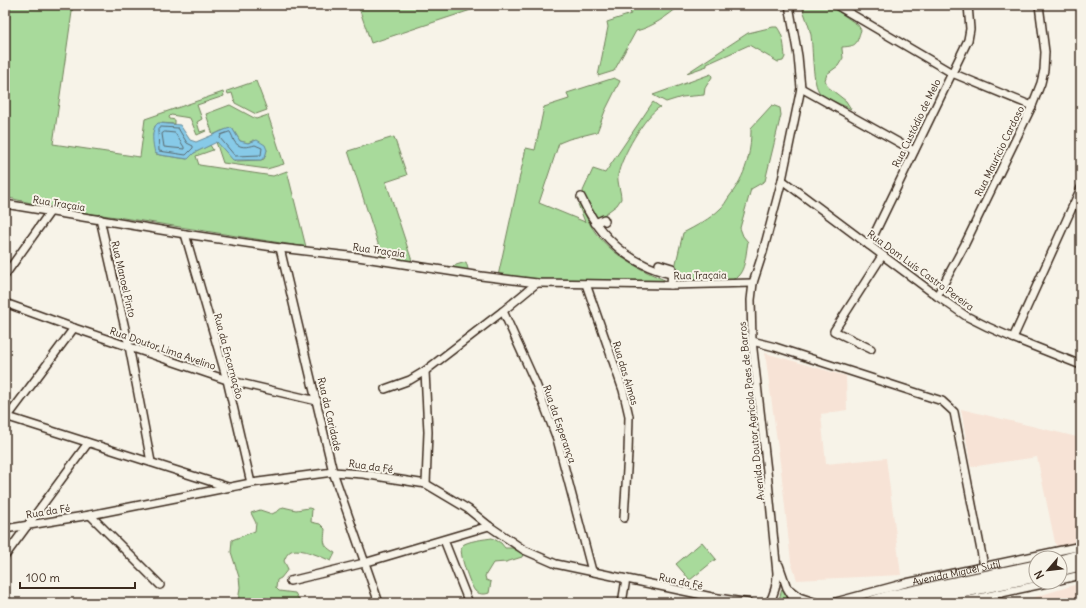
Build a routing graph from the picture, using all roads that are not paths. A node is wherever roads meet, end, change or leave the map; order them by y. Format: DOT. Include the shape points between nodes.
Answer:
graph roads {
  1 [pos="788,5"];
  2 [pos="836,5"];
  3 [pos="1039,5"];
  4 [pos="968,6"];
  5 [pos="952,72"];
  6 [pos="801,88"];
  7 [pos="1032,106"];
  8 [pos="914,151"];
  9 [pos="782,180"];
  10 [pos="1081,188"];
  11 [pos="581,197"];
  12 [pos="5,204"];
  13 [pos="50,212"];
  14 [pos="100,219"];
  15 [pos="604,221"];
  16 [pos="595,223"];
  17 [pos="185,234"];
  18 [pos="869,245"];
  19 [pos="280,248"];
  20 [pos="882,256"];
  21 [pos="659,264"];
  22 [pos="671,274"];
  23 [pos="5,275"];
  24 [pos="537,283"];
  25 [pos="753,283"];
  26 [pos="586,284"];
  27 [pos="671,285"];
  28 [pos="937,296"];
  29 [pos="5,303"];
  30 [pos="503,311"];
  31 [pos="74,328"];
  32 [pos="1013,338"];
  33 [pos="752,341"];
  34 [pos="129,346"];
  35 [pos="871,349"];
  36 [pos="1081,366"];
  37 [pos="425,371"];
  38 [pos="227,380"];
  39 [pos="385,389"];
  40 [pos="317,401"];
  41 [pos="6,418"];
  42 [pos="88,443"];
  43 [pos="151,462"];
  44 [pos="333,472"];
  45 [pos="251,483"];
  46 [pos="426,484"];
  47 [pos="229,487"];
  48 [pos="90,515"];
  49 [pos="624,518"];
  50 [pos="26,525"];
  51 [pos="489,526"];
  52 [pos="5,529"];
  53 [pos="444,540"];
  54 [pos="1081,546"];
  55 [pos="1081,555"];
  56 [pos="5,556"];
  57 [pos="776,558"];
  58 [pos="1068,559"];
  59 [pos="364,563"];
  60 [pos="1081,565"];
  61 [pos="984,566"];
  62 [pos="1028,568"];
  63 [pos="1068,568"];
  64 [pos="592,571"];
  65 [pos="1081,575"];
  66 [pos="1028,578"];
  67 [pos="1068,578"];
  68 [pos="626,579"];
  69 [pos="290,581"];
  70 [pos="160,585"];
  71 [pos="1028,587"];
  72 [pos="787,588"];
  73 [pos="712,597"];
  74 [pos="379,603"];
  75 [pos="468,603"];
  76 [pos="622,603"];
  77 [pos="728,603"];
  78 [pos="749,603"];
  79 [pos="768,603"];
  80 [pos="796,603"];
  81 [pos="817,603"];
  82 [pos="832,603"];
  83 [pos="869,603"];
  84 [pos="910,603"];
  85 [pos="956,603"];
  1 -- 6 [label="street, Avenida Doutor Agrícola Paes de Barros"];
  2 -- 5 [label="street"];
  3 -- 7 [label="street, Rua Maurício Cardoso" via="1044,70"];
  4 -- 5 [label="street, Rua Custódio de Melo" via="968,40"];
  5 -- 7 [label="street"];
  5 -- 8 [label="street, Rua Custódio de Melo"];
  6 -- 8 [label="street"];
  6 -- 9 [label="street, Avenida Doutor Agrícola Paes de Barros"];
  7 -- 28 [label="street, Rua Maurício Cardoso"];
  8 -- 18 [label="street, Rua Custódio de Melo"];
  9 -- 18 [label="street, Rua Dom Luís Castro Pereira"];
  9 -- 25 [label="street, Avenida Doutor Agrícola Paes de Barros"];
  10 -- 32 [label="street"];
  11 -- 16 [label="street"];
  12 -- 13 [label="street, Rua Traçaia"];
  13 -- 14 [label="street, Rua Traçaia"];
  13 -- 23 [label="street"];
  14 -- 17 [label="street, Rua Traçaia"];
  14 -- 34 [label="street, Rua Manoel Pinto"];
  15 -- 16 [label="street"];
  16 -- 22 [label="street" via="610,241 637,260 655,270"];
  17 -- 19 [label="street, Rua Traçaia"];
  17 -- 38 [label="street, Rua da Encarnação"];
  18 -- 20 [label="street, Rua Dom Luís Castro Pereira"];
  19 -- 24 [label="street, Rua Traçaia"];
  19 -- 40 [label="street, Rua da Caridade"];
  20 -- 28 [label="street, Rua Dom Luís Castro Pereira"];
  20 -- 35 [label="street" via="834,331"];
  21 -- 22 [label="street" via="672,268"];
  22 -- 27 [label="street"];
  24 -- 26 [label="street, Rua Traçaia"];
  24 -- 30 [label="street"];
  25 -- 27 [label="street, Rua Traçaia"];
  25 -- 33 [label="street, Avenida Doutor Agrícola Paes de Barros"];
  26 -- 27 [label="street, Rua Traçaia"];
  26 -- 49 [label="street, Rua das Almas" via="629,416"];
  28 -- 32 [label="street, Rua Dom Luís Castro Pereira" via="966,316"];
  29 -- 31 [label="street, Rua Doutor Lima Avelino"];
  30 -- 37 [label="street"];
  30 -- 64 [label="street, Rua da Esperança" via="536,384 557,439"];
  31 -- 34 [label="street, Rua Doutor Lima Avelino"];
  31 -- 41 [label="street"];
  32 -- 36 [label="street, Rua Dom Luís Castro Pereira"];
  33 -- 57 [label="street, Avenida Doutor Agrícola Paes de Barros"];
  33 -- 61 [label="street" via="942,400 954,412"];
  34 -- 38 [label="street, Rua Doutor Lima Avelino"];
  34 -- 43 [label="street, Rua Manoel Pinto"];
  37 -- 39 [label="street" via="410,380"];
  37 -- 46 [label="street" via="428,432"];
  38 -- 40 [label="street, Rua Doutor Lima Avelino"];
  38 -- 45 [label="street, Rua da Encarnação"];
  40 -- 44 [label="street, Rua da Caridade"];
  41 -- 42 [label="street"];
  42 -- 43 [label="street"];
  42 -- 50 [label="street"];
  43 -- 47 [label="street"];
  44 -- 45 [label="street, Rua da Fé"];
  44 -- 46 [label="street, Rua da Fé"];
  44 -- 59 [label="street, Rua da Caridade"];
  45 -- 47 [label="street, Rua da Fé"];
  46 -- 51 [label="street, Rua da Fé" via="468,509"];
  47 -- 48 [label="street, Rua da Fé"];
  48 -- 50 [label="street, Rua da Fé"];
  48 -- 70 [label="street"];
  50 -- 52 [label="street, Rua da Fé"];
  50 -- 56 [label="street"];
  51 -- 53 [label="street"];
  51 -- 64 [label="street, Rua da Fé" via="524,550 556,564"];
  53 -- 59 [label="street"];
  53 -- 75 [label="street"];
  54 -- 61 [label="street, Avenida Miguel Sutil"];
  55 -- 58 [label="highway"];
  57 -- 72 [label="street, Avenida Doutor Agrícola Paes de Barros"];
  57 -- 79 [label="street, Avenida Doutor Agrícola Paes de Barros" via="777,586"];
  59 -- 69 [label="street"];
  59 -- 74 [label="street, Rua da Caridade"];
  60 -- 63 [label="highway"];
  61 -- 82 [label="street, Avenida Miguel Sutil"];
  62 -- 83 [label="highway"];
  64 -- 68 [label="street, Rua da Fé"];
  65 -- 67 [label="street"];
  66 -- 84 [label="highway"];
  68 -- 73 [label="street, Rua da Fé"];
  68 -- 76 [label="street"];
  71 -- 85 [label="street"];
  72 -- 80 [label="street, Avenida Doutor Agrícola Paes de Barros"];
  72 -- 81 [label="street" via="799,597"];
  73 -- 77 [label="street, Rua da Fé"];
  73 -- 78 [label="street, Rua da Fé"];
}
